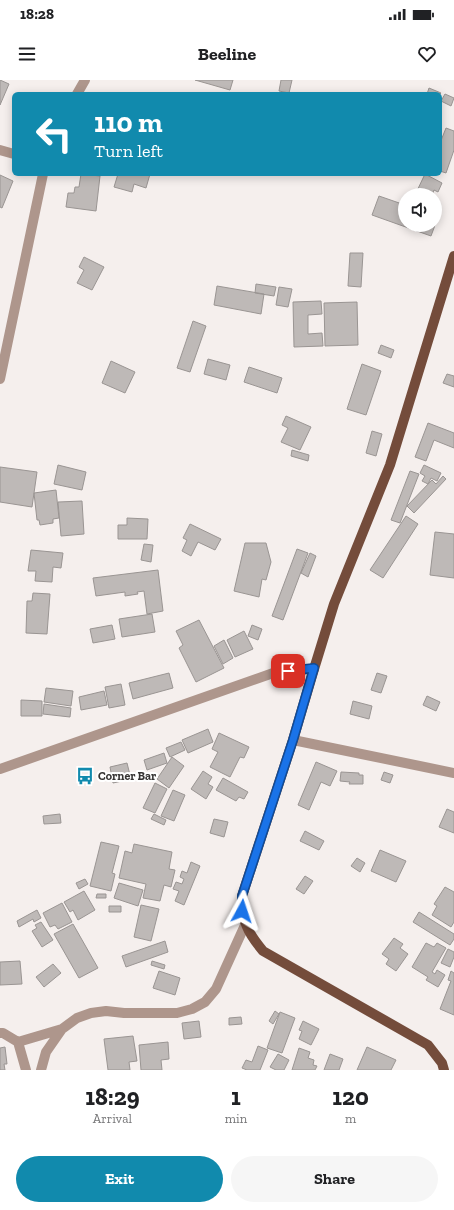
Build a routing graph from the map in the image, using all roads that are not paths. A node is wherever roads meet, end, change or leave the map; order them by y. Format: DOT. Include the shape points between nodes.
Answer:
graph roads {
  1 [pos="85,80"];
  2 [pos="78,92"];
  3 [pos="0,150"];
  4 [pos="12,153"];
  5 [pos="43,176"];
  6 [pos="454,256"];
  7 [pos="2,362"];
  8 [pos="0,380"];
  9 [pos="314,668"];
  10 [pos="293,740"];
  11 [pos="0,769"];
  12 [pos="454,773"];
  13 [pos="245,925"];
  14 [pos="62,1029"];
  15 [pos="0,1033"];
  16 [pos="18,1042"];
  17 [pos="26,1070"];
  18 [pos="41,1070"];
  19 [pos="444,1070"];
  1 -- 2 [label="street"];
  3 -- 4 [label="street"];
  5 -- 7 [label="street"];
  6 -- 9 [label="main road" via="390,465 334,604"];
  7 -- 8 [label="street"];
  9 -- 10 [label="main road"];
  9 -- 11 [label="street" via="276,672"];
  10 -- 12 [label="street"];
  10 -- 13 [label="main road" via="242,896"];
  13 -- 14 [label="street" via="216,989 205,1002 177,1013 91,1013 77,1018"];
  13 -- 19 [label="main road" via="263,951 428,1045 442,1063"];
  14 -- 16 [label="street"];
  14 -- 18 [label="street" via="46,1052"];
  15 -- 16 [label="street"];
  16 -- 17 [label="street"];
}
